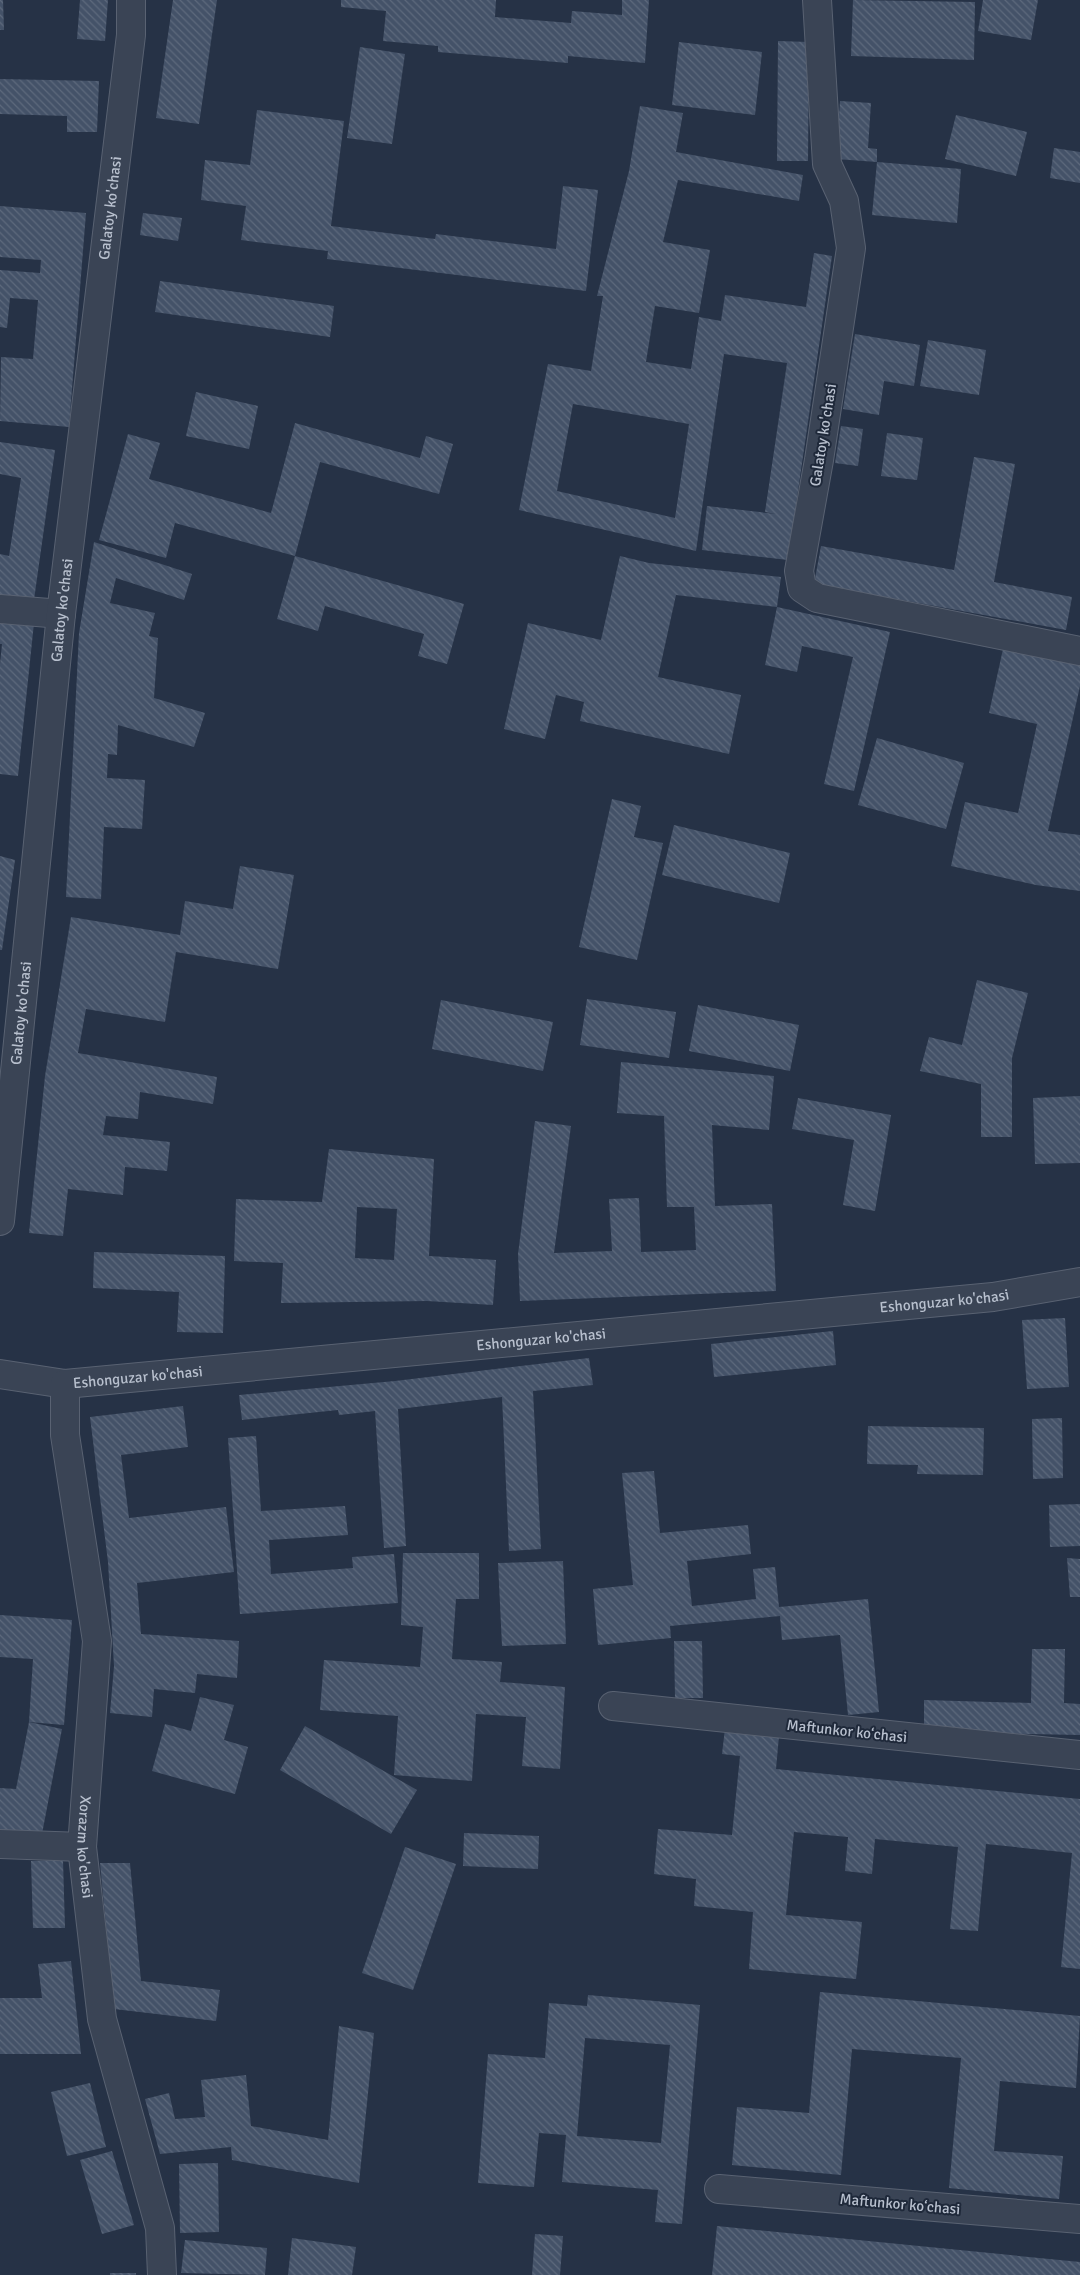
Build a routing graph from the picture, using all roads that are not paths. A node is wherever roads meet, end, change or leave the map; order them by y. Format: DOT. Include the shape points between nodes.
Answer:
graph roads {
  1 [pos="132,0"];
  2 [pos="817,0"];
  3 [pos="0,610"];
  4 [pos="61,614"];
  5 [pos="1080,651"];
  6 [pos="0,1221"];
  7 [pos="1080,1282"];
  8 [pos="0,1374"];
  9 [pos="65,1384"];
  10 [pos="613,1706"];
  11 [pos="1080,1755"];
  12 [pos="0,1844"];
  13 [pos="82,1848"];
  14 [pos="719,2189"];
  15 [pos="1080,2219"];
  16 [pos="162,2275"];
  1 -- 4 [label="street, Galatoy ko'chasi" via="131,36"];
  2 -- 5 [label="street, Galatoy ko'chasi" via="827,164 844,201 851,248 799,572 802,588 817,598"];
  3 -- 4 [label="street"];
  4 -- 6 [label="street, Galatoy ko'chasi"];
  7 -- 9 [label="street, Eshonguzar ko'chasi" via="994,1297"];
  8 -- 9 [label="street, Eshonguzar ko'chasi"];
  9 -- 13 [label="street, Xorazm ko'chasi" via="65,1435 97,1641"];
  10 -- 11 [label="street, Maftunkor koʻchasi"];
  12 -- 13 [label="street"];
  13 -- 16 [label="street, Xorazm ko'chasi" via="102,2019 160,2228"];
  14 -- 15 [label="street, Maftunkor koʻchasi"];
}
